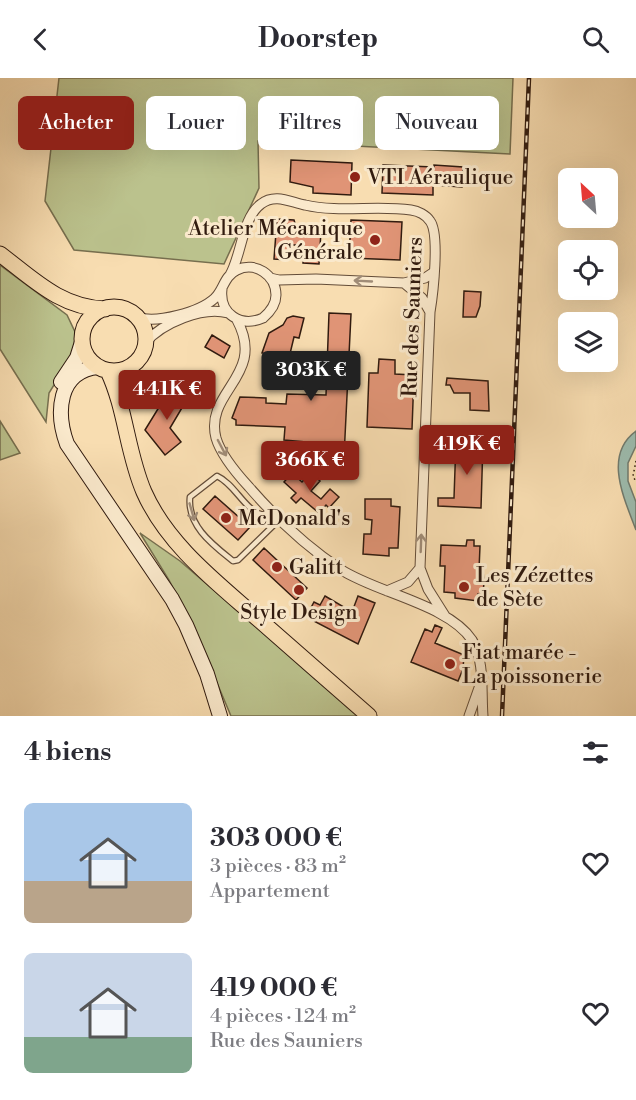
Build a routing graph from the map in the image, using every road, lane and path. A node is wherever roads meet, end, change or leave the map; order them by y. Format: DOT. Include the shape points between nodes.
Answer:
graph roads {
  1 [pos="241,248"];
  2 [pos="0,254"];
  3 [pos="258,269"];
  4 [pos="434,272"];
  5 [pos="230,274"];
  6 [pos="270,278"];
  7 [pos="404,283"];
  8 [pos="222,289"];
  9 [pos="54,294"];
  10 [pos="105,309"];
  11 [pos="430,312"];
  12 [pos="228,313"];
  13 [pos="137,317"];
  14 [pos="237,320"];
  15 [pos="82,338"];
  16 [pos="145,343"];
  17 [pos="135,363"];
  18 [pos="103,369"];
  19 [pos="636,461"];
  20 [pos="137,473"];
  21 [pos="636,482"];
  22 [pos="271,510"];
  23 [pos="280,519"];
  24 [pos="122,528"];
  25 [pos="420,568"];
  26 [pos="387,591"];
  27 [pos="445,616"];
  28 [pos="481,680"];
  29 [pos="470,713"];
  30 [pos="482,713"];
  31 [pos="220,716"];
  32 [pos="369,716"];
  1 -- 3 [label="street"];
  1 -- 4 [label="street, Rue des Sauniers" via="254,211 272,199 289,199 307,206 413,210 427,217 434,227"];
  1 -- 5 [label="street, Rue des Sauniers"];
  2 -- 9 [label="main road"];
  3 -- 5 [label="street" via="246,267"];
  3 -- 6 [label="street"];
  4 -- 7 [label="street"];
  4 -- 11 [label="street, Rue des Sauniers"];
  5 -- 8 [label="street"];
  7 -- 6 [label="street, one-way"];
  6 -- 14 [label="street" via="276,290 272,309 257,321"];
  7 -- 11 [label="street"];
  8 -- 12 [label="street" via="222,302"];
  8 -- 13 [label="street" via="199,308 161,319"];
  9 -- 10 [label="main road" via="77,306"];
  9 -- 15 [label="main road" via="73,314"];
  10 -- 13 [label="main road" via="120,308"];
  10 -- 15 [label="main road" via="90,318"];
  25 -- 11 [label="street, Rue des Sauniers, one-way"];
  12 -- 14 [label="street"];
  12 -- 16 [label="street" via="207,311 160,328"];
  13 -- 16 [label="main road" via="144,329"];
  14 -- 22 [label="street, one-way" via="247,350 219,406 216,437 242,479"];
  15 -- 18 [label="main road" via="85,354"];
  15 -- 24 [label="main road" via="77,358 55,397 52,419 69,461"];
  16 -- 17 [label="main road"];
  17 -- 18 [label="main road" via="126,369"];
  17 -- 20 [label="main road" via="127,377 125,396"];
  18 -- 20 [label="main road" via="116,389"];
  18 -- 24 [label="main road" via="81,372 66,386 60,408 62,431"];
  19 -- 21 [label="path"];
  20 -- 32 [label="main road" via="155,512 187,555"];
  22 -- 23 [label="street"];
  22 -- 23 [label="lane, one-way" via="256,514 217,476 189,501 200,533 233,561"];
  23 -- 26 [label="street" via="341,570"];
  24 -- 31 [label="main road" via="186,624"];
  25 -- 26 [label="street" via="408,582"];
  25 -- 27 [label="street, Rue des Sauniers"];
  26 -- 27 [label="street"];
  27 -- 28 [label="street" via="472,640"];
  28 -- 29 [label="street"];
  28 -- 30 [label="street"];
  29 -- 30 [label="street"];
}
